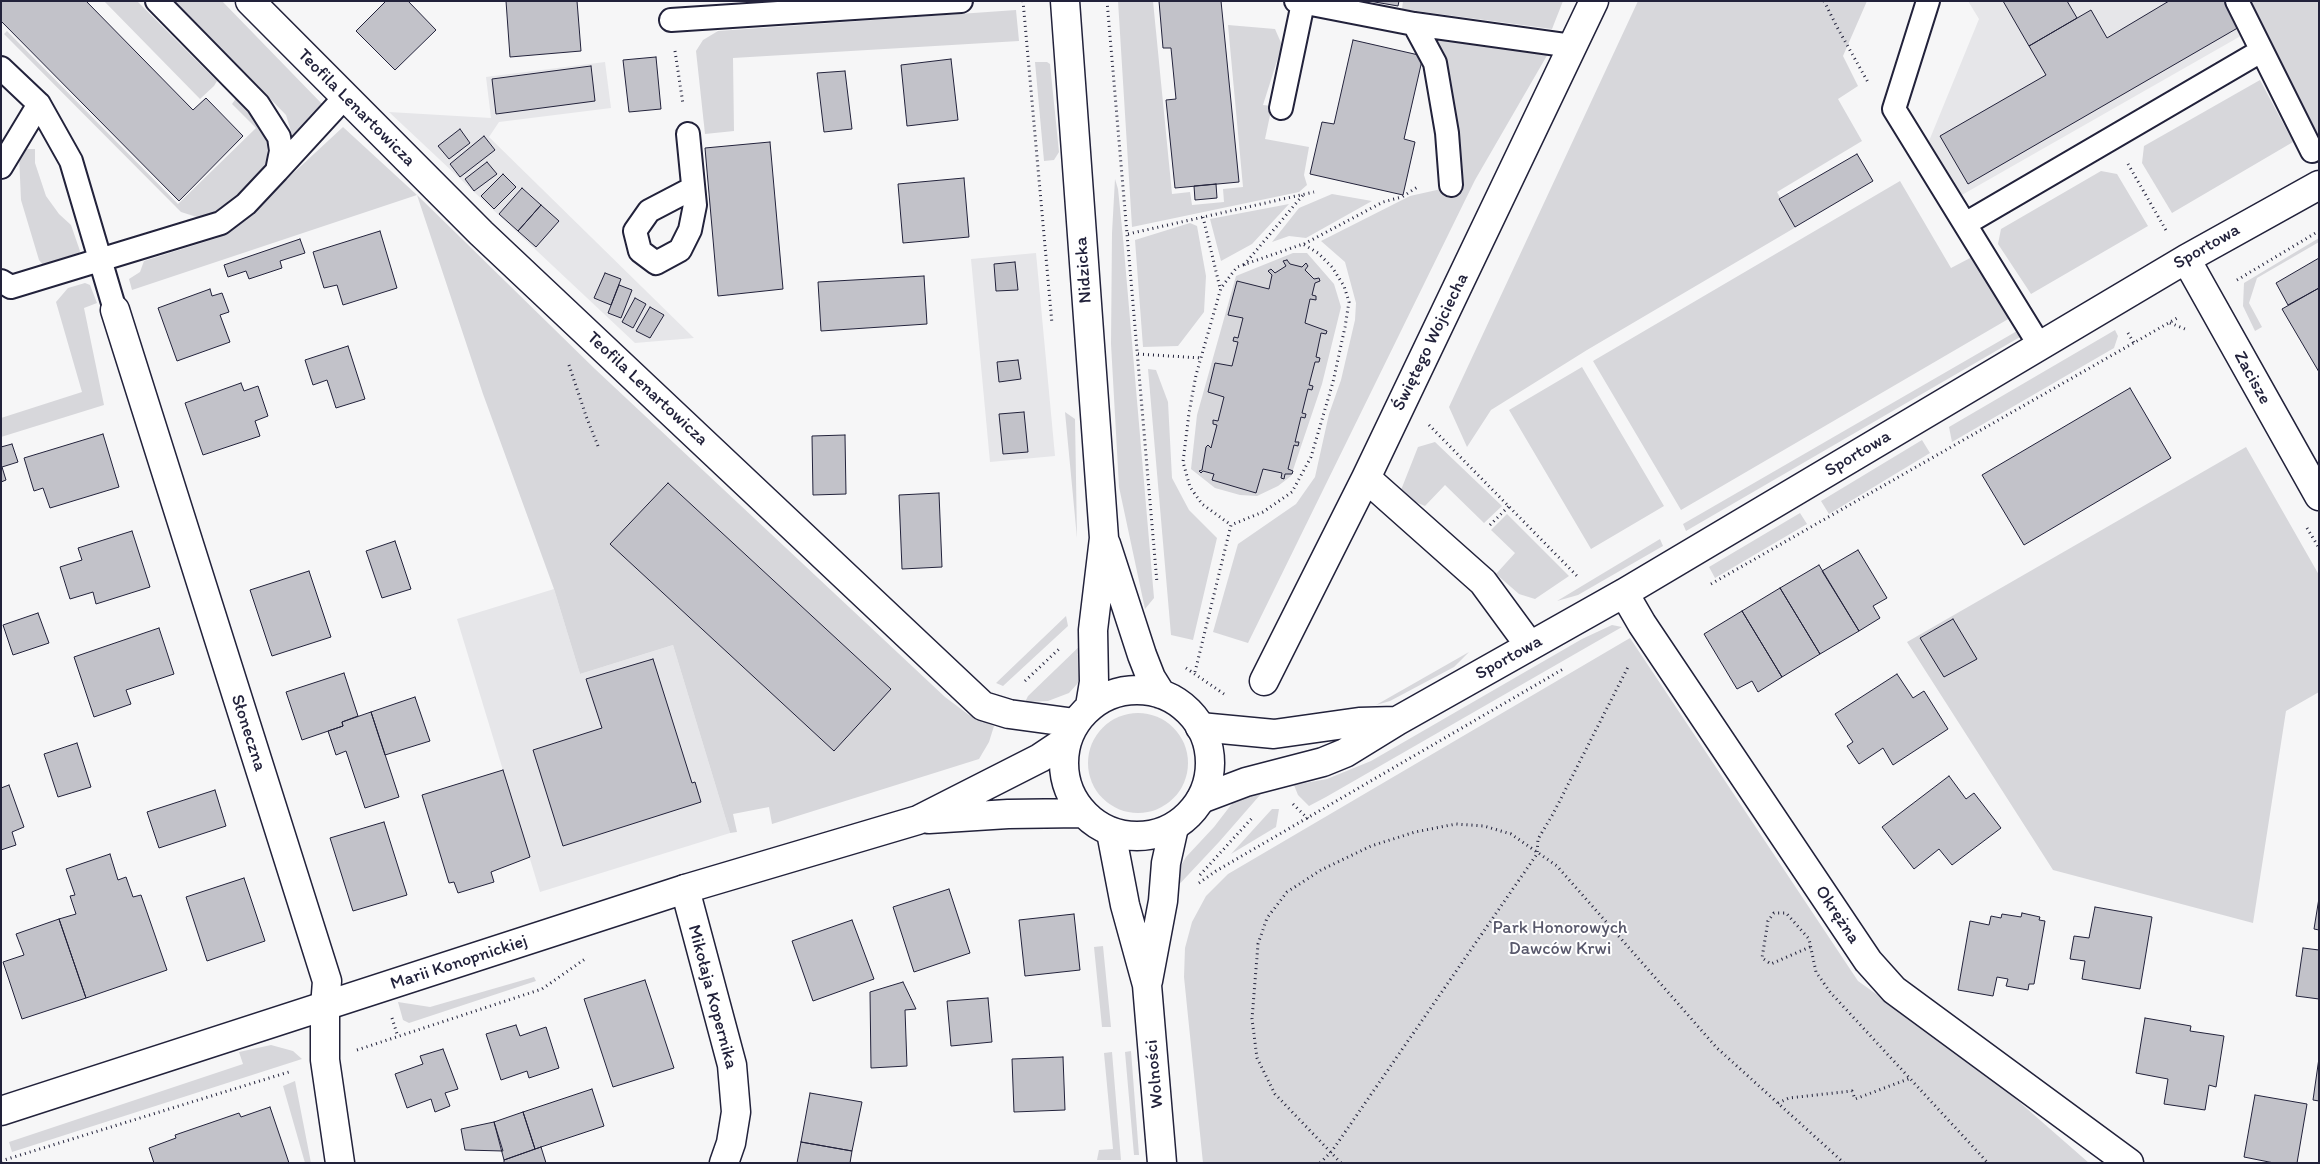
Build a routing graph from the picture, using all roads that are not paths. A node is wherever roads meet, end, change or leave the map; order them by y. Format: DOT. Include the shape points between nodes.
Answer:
graph roads {
  1 [pos="157,1"];
  2 [pos="250,1"];
  3 [pos="961,1"];
  4 [pos="1064,1"];
  5 [pos="1594,1"];
  6 [pos="1928,1"];
  7 [pos="2237,1"];
  8 [pos="1300,2"];
  9 [pos="670,20"];
  10 [pos="1414,24"];
  11 [pos="1572,46"];
  12 [pos="2261,50"];
  13 [pos="1,68"];
  14 [pos="345,97"];
  15 [pos="39,104"];
  16 [pos="1281,108"];
  17 [pos="688,134"];
  18 [pos="2312,151"];
  19 [pos="1,167"];
  20 [pos="277,171"];
  21 [pos="1450,176"];
  22 [pos="2319,184"];
  23 [pos="693,188"];
  24 [pos="1965,224"];
  25 [pos="100,259"];
  26 [pos="2186,259"];
  27 [pos="1,280"];
  28 [pos="115,310"];
  29 [pos="2040,346"];
  30 [pos="1366,478"];
  31 [pos="2319,496"];
  32 [pos="1104,538"];
  33 [pos="1624,593"];
  34 [pos="1530,646"];
  35 [pos="1264,681"];
  36 [pos="1161,694"];
  37 [pos="1397,721"];
  38 [pos="1077,723"];
  39 [pos="1200,727"];
  40 [pos="1201,799"];
  41 [pos="1082,813"];
  42 [pos="918,820"];
  43 [pos="1174,827"];
  44 [pos="1111,832"];
  45 [pos="685,889"];
  46 [pos="1147,985"];
  47 [pos="324,1007"];
  48 [pos="1,1111"];
  49 [pos="340,1163"];
  50 [pos="724,1163"];
  51 [pos="1162,1163"];
  52 [pos="2129,1163"];
  1 -- 20 [label="lane" via="258,104 279,137 281,151"];
  2 -- 14 [label="street, Teofila Lenartowicza"];
  3 -- 9 [label="lane"];
  4 -- 32 [label="street, Nidzicka"];
  5 -- 11 [label="street, Świętego Wojciecha"];
  6 -- 24 [label="lane" via="1894,109"];
  7 -- 12 [label="lane"];
  8 -- 10 [label="lane"];
  8 -- 16 [label="lane"];
  10 -- 11 [label="lane"];
  10 -- 21 [label="lane" via="1435,64 1447,133"];
  11 -- 30 [label="street, Świętego Wojciecha"];
  12 -- 18 [label="lane"];
  12 -- 24 [label="lane"];
  13 -- 15 [label="lane"];
  14 -- 20 [label="lane"];
  14 -- 38 [label="street, Teofila Lenartowicza" via="481,233 983,706 1009,714"];
  15 -- 19 [label="lane"];
  15 -- 25 [label="lane" via="71,161"];
  17 -- 23 [label="lane"];
  20 -- 25 [label="lane" via="246,204 221,223"];
  22 -- 26 [label="street, Sportowa"];
  24 -- 29 [label="lane"];
  25 -- 27 [label="lane" via="11,286"];
  25 -- 28 [label="lane"];
  26 -- 29 [label="street, Sportowa"];
  26 -- 31 [label="street, Zacisze"];
  28 -- 47 [label="street, Słoneczna" via="327,981"];
  29 -- 33 [label="street, Sportowa"];
  30 -- 34 [label="street" via="1483,582"];
  30 -- 35 [label="street, Świętego Wojciecha"];
  32 -- 36 [label="street" via="1142,655"];
  32 -- 38 [label="street" via="1093,630 1094,682"];
  33 -- 34 [label="street, Sportowa"];
  33 -- 52 [label="street, Okrężna" via="1868,961 1894,990"];
  34 -- 37 [label="street, Sportowa"];
  36 -- 38 [label="street" via="1124,690 1106,696"];
  36 -- 39 [label="street" via="1176,701"];
  37 -- 39 [label="street" via="1359,722 1274,734"];
  37 -- 40 [label="street, Sportowa" via="1345,753 1323,762 1246,782"];
  38 -- 41 [label="street" via="1063,758 1064,777 1070,795"];
  38 -- 42 [label="street" via="1040,758"];
  39 -- 40 [label="street" via="1208,744 1210,762 1208,781"];
  40 -- 43 [label="street"];
  41 -- 42 [label="street"];
  41 -- 44 [label="street"];
  42 -- 45 [label="street, Marii Konopnickiej"];
  43 -- 44 [label="street" via="1154,835 1132,837"];
  43 -- 46 [label="street"];
  44 -- 46 [label="street" via="1125,905"];
  45 -- 47 [label="street, Marii Konopnickiej"];
  45 -- 50 [label="street, Mikołaja Kopernika" via="732,1065 736,1112"];
  46 -- 51 [label="street, Wolności"];
  47 -- 48 [label="street, Marii Konopnickiej"];
  47 -- 49 [label="street, Słoneczna" via="325,1060"];
}
